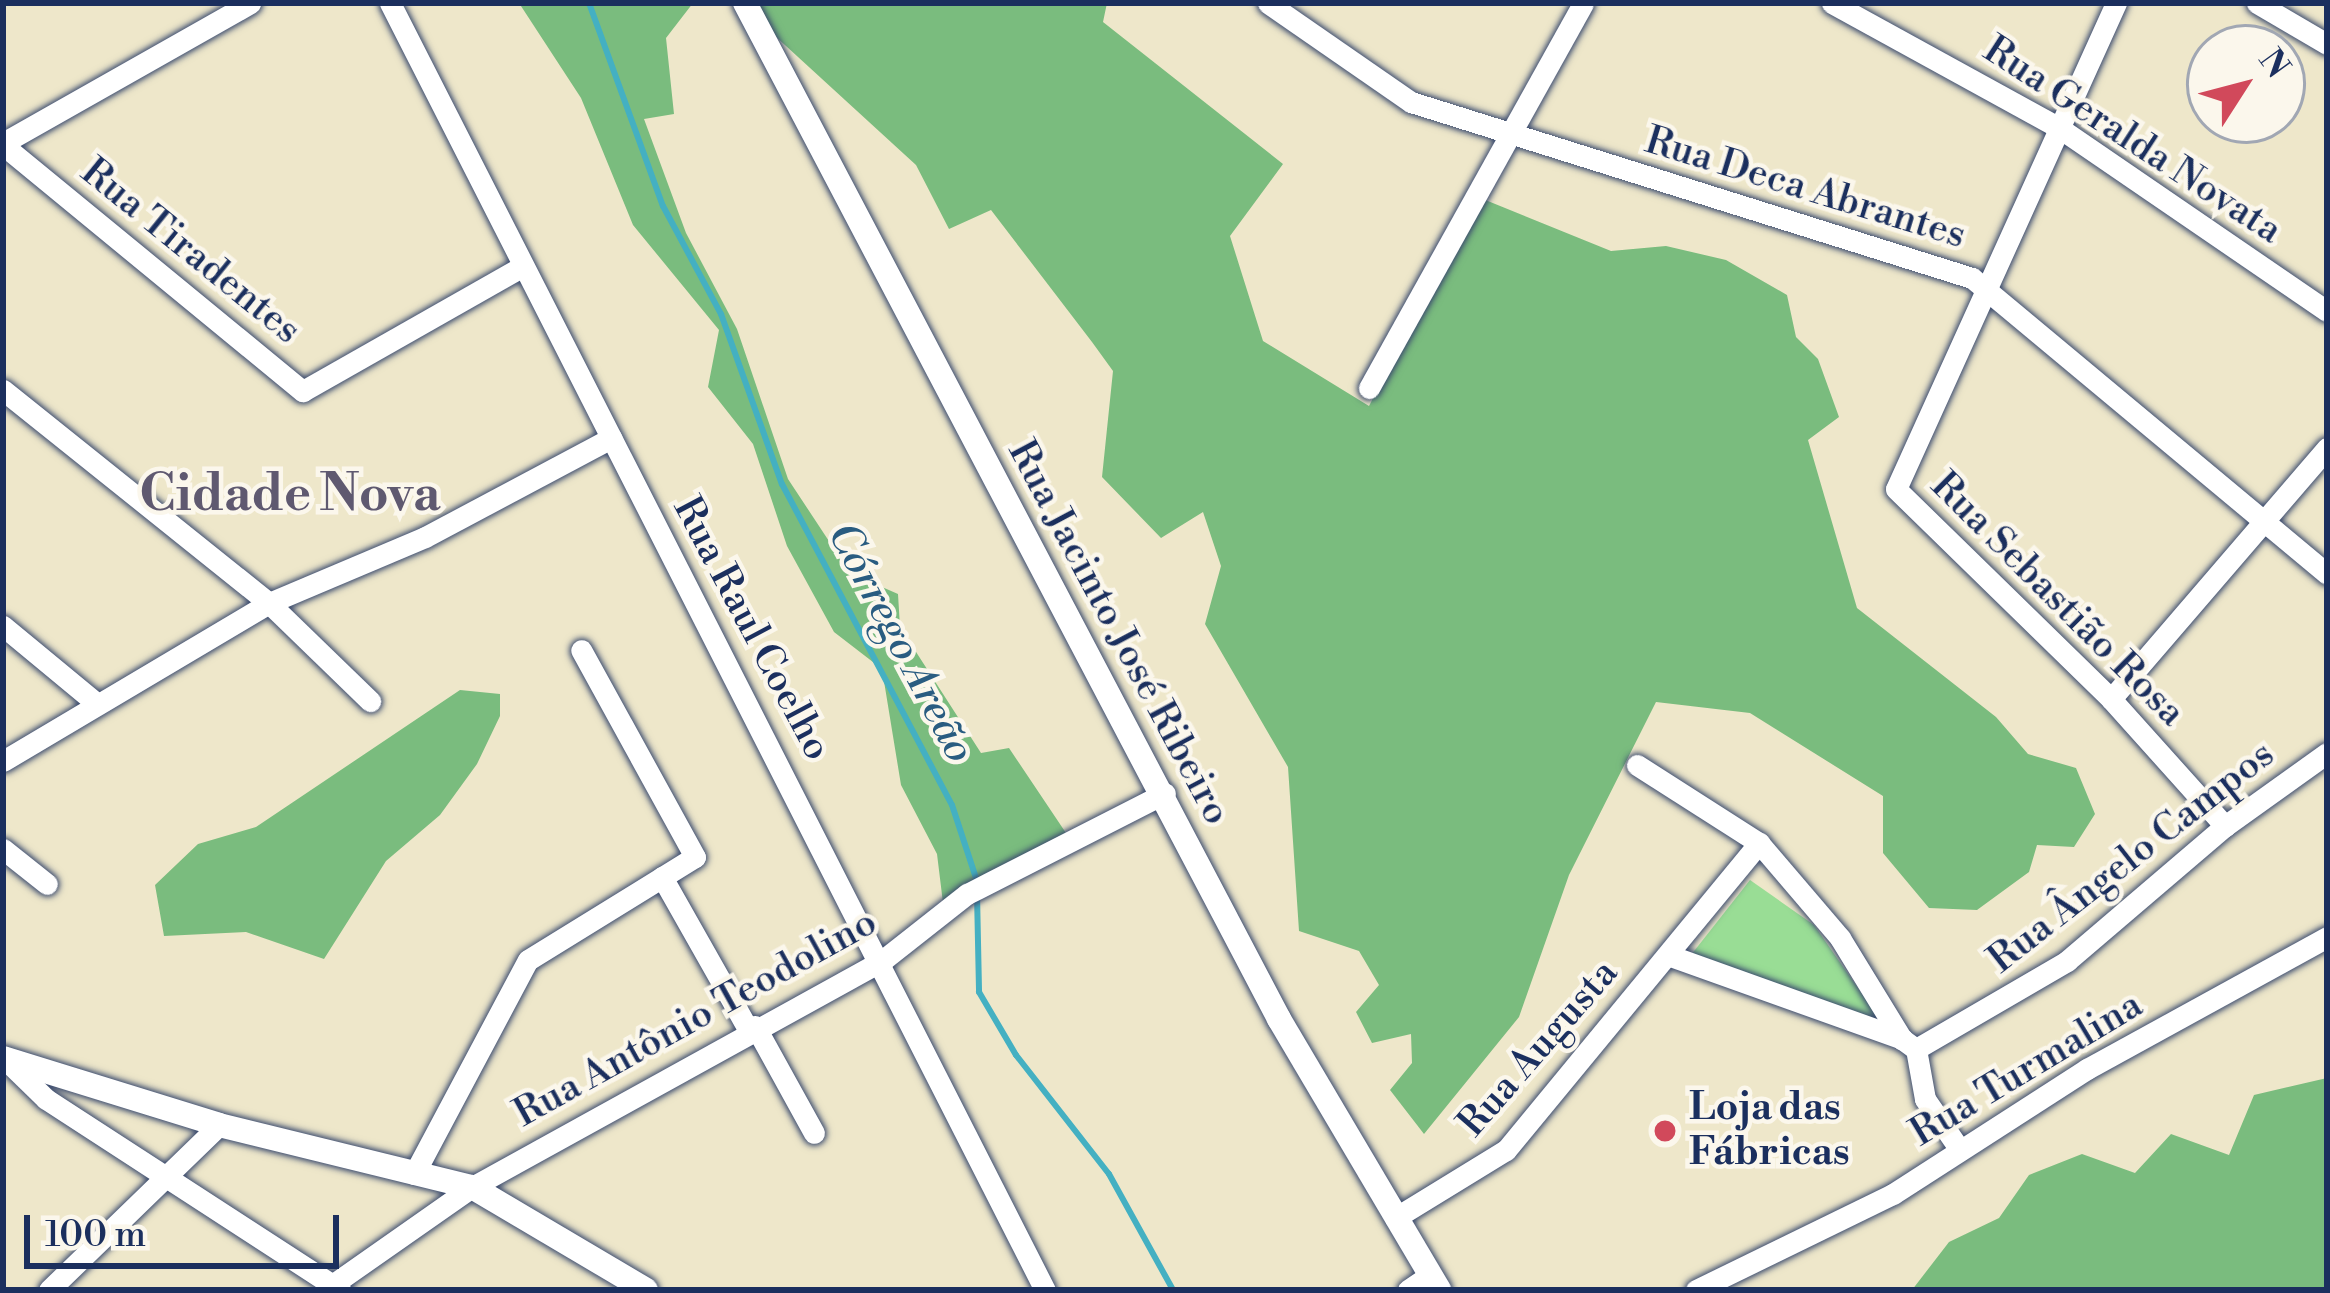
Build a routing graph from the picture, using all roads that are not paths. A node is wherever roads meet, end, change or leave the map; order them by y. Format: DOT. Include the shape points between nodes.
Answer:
graph roads {
  1 [pos="250,3"];
  2 [pos="389,3"];
  3 [pos="745,3"];
  4 [pos="1268,3"];
  5 [pos="1583,3"];
  6 [pos="1832,3"];
  7 [pos="2116,3"];
  8 [pos="2257,3"];
  9 [pos="2327,44"];
  10 [pos="2061,129"];
  11 [pos="1506,134"];
  12 [pos="3,144"];
  13 [pos="523,266"];
  14 [pos="1987,290"];
  15 [pos="2327,311"];
  16 [pos="1369,388"];
  17 [pos="3,390"];
  18 [pos="611,438"];
  19 [pos="2327,448"];
  20 [pos="2261,517"];
  21 [pos="2327,574"];
  22 [pos="269,603"];
  23 [pos="3,626"];
  24 [pos="581,650"];
  25 [pos="2110,699"];
  26 [pos="370,700"];
  27 [pos="96,703"];
  28 [pos="2327,753"];
  29 [pos="3,761"];
  30 [pos="1637,765"];
  31 [pos="1165,793"];
  32 [pos="2225,826"];
  33 [pos="1759,843"];
  34 [pos="3,849"];
  35 [pos="662,878"];
  36 [pos="47,884"];
  37 [pos="2327,937"];
  38 [pos="1668,955"];
  39 [pos="883,960"];
  40 [pos="751,1027"];
  41 [pos="1909,1044"];
  42 [pos="5,1060"];
  43 [pos="219,1125"];
  44 [pos="814,1133"];
  45 [pos="1960,1150"];
  46 [pos="414,1174"];
  47 [pos="168,1181"];
  48 [pos="472,1187"];
  49 [pos="1395,1218"];
  50 [pos="1734,1282"];
  51 [pos="1426,1285"];
  52 [pos="336,1288"];
  53 [pos="49,1290"];
  54 [pos="646,1290"];
  55 [pos="1045,1290"];
  56 [pos="1696,1290"];
  1 -- 12 [label="street"];
  2 -- 13 [label="street, Rua Raul Coelho"];
  3 -- 31 [label="street, Rua Jacinto José Ribeiro"];
  4 -- 11 [label="street, Rua Deca Abrantes" via="1411,102"];
  5 -- 11 [label="street"];
  6 -- 10 [label="street, Rua Geralda Novata"];
  7 -- 10 [label="street"];
  8 -- 9 [label="street"];
  10 -- 14 [label="street"];
  10 -- 15 [label="street, Rua Geralda Novata"];
  11 -- 14 [label="street, Rua Deca Abrantes" via="1972,278"];
  11 -- 16 [label="street"];
  12 -- 13 [label="street, Rua Tiradentes" via="303,391"];
  13 -- 18 [label="street, Rua Raul Coelho"];
  14 -- 20 [label="street, Rua Deca Abrantes"];
  14 -- 25 [label="street, Rua Sebastião Rosa" via="1897,474 1905,506"];
  17 -- 22 [label="street"];
  18 -- 22 [label="street" via="424,537"];
  18 -- 39 [label="street, Rua Raul Coelho"];
  19 -- 20 [label="street"];
  20 -- 21 [label="street, Rua Deca Abrantes"];
  20 -- 25 [label="street"];
  22 -- 26 [label="street"];
  22 -- 27 [label="street"];
  23 -- 27 [label="street"];
  24 -- 35 [label="street" via="695,857"];
  25 -- 32 [label="street, Rua Sebastião Rosa"];
  27 -- 29 [label="street"];
  28 -- 32 [label="street, Rua Ângelo Campos"];
  30 -- 33 [label="street"];
  31 -- 39 [label="street, Rua Antônio Teodolino" via="967,894"];
  31 -- 49 [label="street, Rua Jacinto José Ribeiro" via="1279,1019"];
  32 -- 41 [label="street, Rua Ângelo Campos" via="2068,961"];
  33 -- 38 [label="street, Rua Augusta"];
  33 -- 41 [label="street" via="1840,938"];
  34 -- 36 [label="street"];
  35 -- 40 [label="street"];
  35 -- 46 [label="street" via="529,960"];
  37 -- 45 [label="street, Rua Turmalina"];
  38 -- 41 [label="street"];
  38 -- 49 [label="street, Rua Augusta" via="1506,1150"];
  39 -- 40 [label="street, Rua Antônio Teodolino"];
  39 -- 55 [label="street, Rua Raul Coelho"];
  40 -- 44 [label="street"];
  40 -- 48 [label="street, Rua Antônio Teodolino"];
  41 -- 45 [label="street" via="1925,1099"];
  42 -- 43 [label="street"];
  42 -- 47 [label="street" via="46,1099"];
  43 -- 46 [label="street"];
  43 -- 47 [label="street"];
  45 -- 50 [label="street, Rua Turmalina"];
  46 -- 48 [label="street"];
  47 -- 52 [label="street"];
  47 -- 53 [label="street"];
  48 -- 52 [label="street, Rua Antônio Teodolino"];
  48 -- 54 [label="street"];
  49 -- 51 [label="street, Rua Jacinto José Ribeiro"];
  50 -- 56 [label="street, Rua Turmalina"];
}
